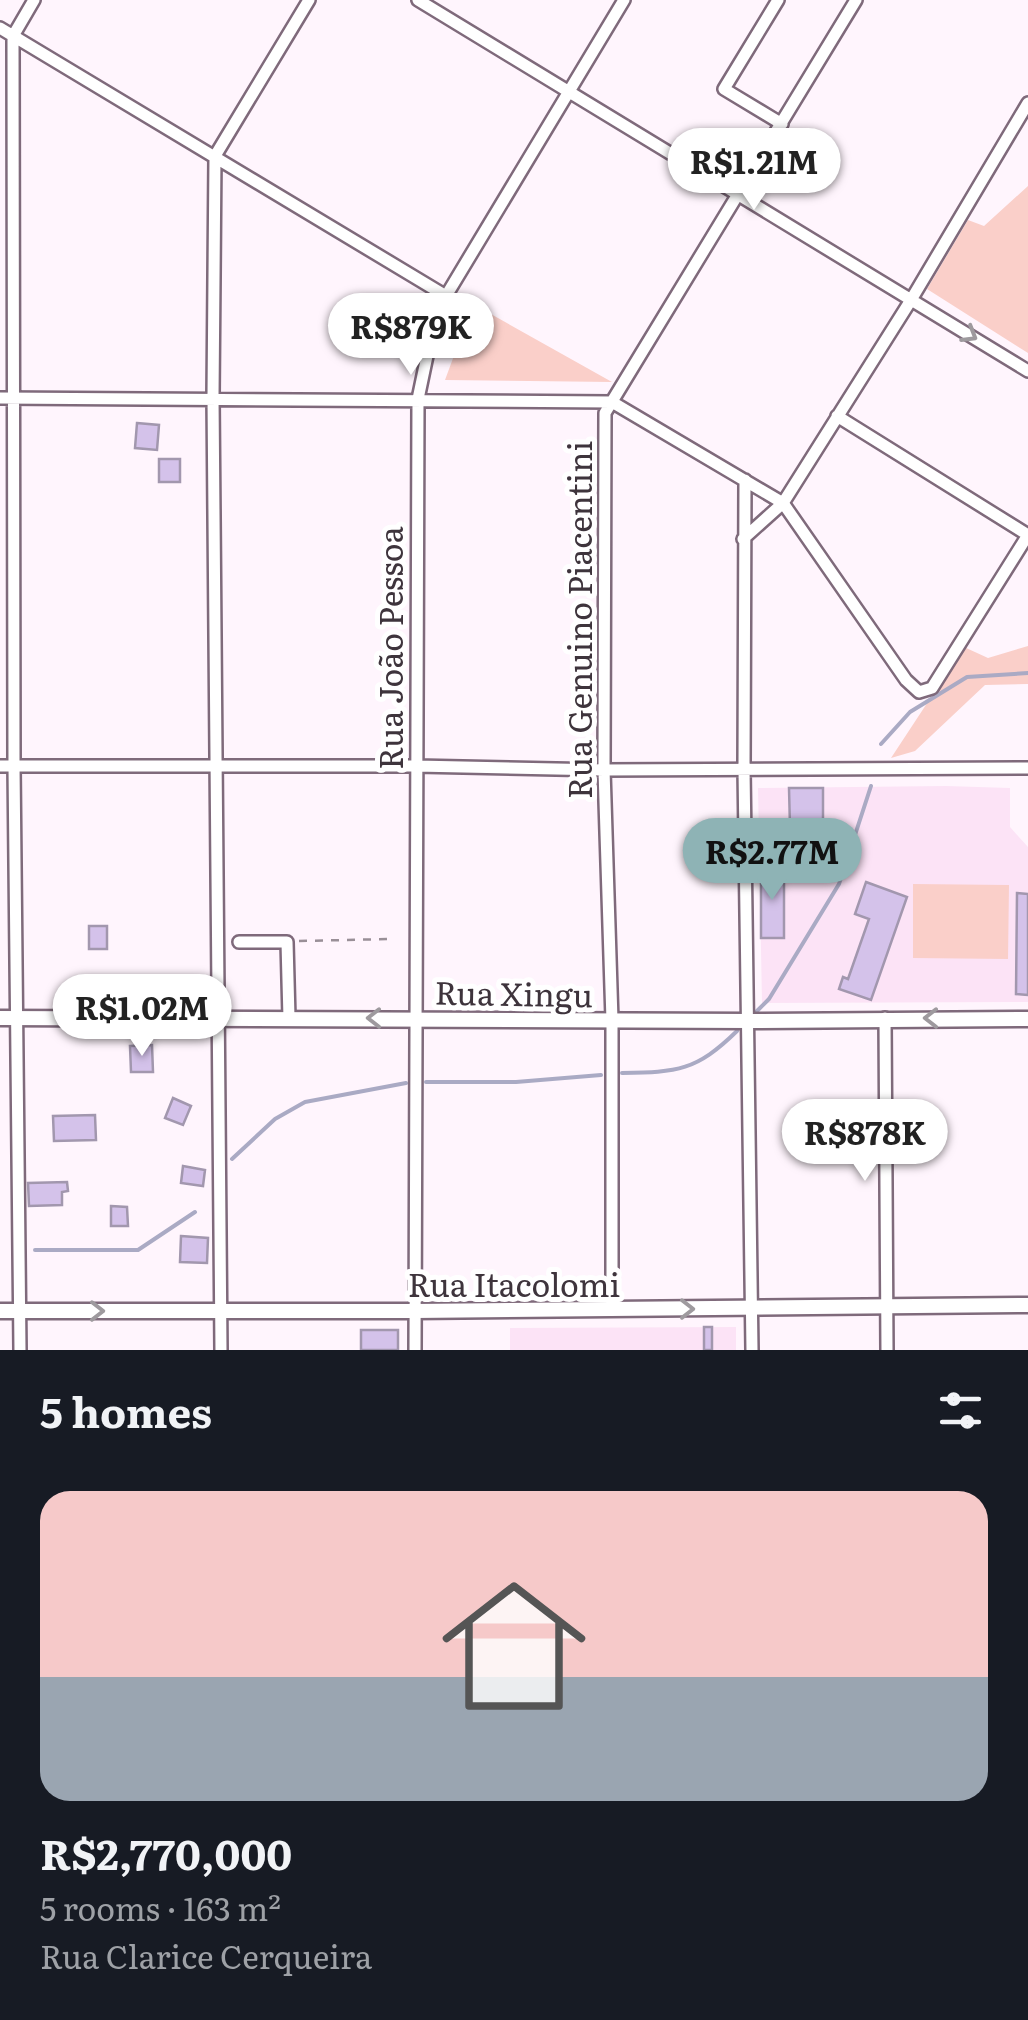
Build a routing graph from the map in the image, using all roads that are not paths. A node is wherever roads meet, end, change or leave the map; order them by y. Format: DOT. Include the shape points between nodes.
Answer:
graph roads {
  1 [pos="34,0"];
  2 [pos="309,0"];
  3 [pos="418,0"];
  4 [pos="624,0"];
  5 [pos="778,0"];
  6 [pos="856,0"];
  7 [pos="0,28"];
  8 [pos="13,36"];
  9 [pos="569,91"];
  10 [pos="1028,103"];
  11 [pos="782,124"];
  12 [pos="215,156"];
  13 [pos="740,196"];
  14 [pos="446,296"];
  15 [pos="912,300"];
  16 [pos="1028,371"];
  17 [pos="0,398"];
  18 [pos="14,398"];
  19 [pos="213,398"];
  20 [pos="418,399"];
  21 [pos="612,402"];
  22 [pos="837,416"];
  23 [pos="745,480"];
  24 [pos="783,503"];
  25 [pos="1028,534"];
  26 [pos="743,539"];
  27 [pos="0,766"];
  28 [pos="14,766"];
  29 [pos="216,766"];
  30 [pos="416,766"];
  31 [pos="1028,768"];
  32 [pos="744,769"];
  33 [pos="604,770"];
  34 [pos="239,942"];
  35 [pos="16,1017"];
  36 [pos="220,1017"];
  37 [pos="0,1018"];
  38 [pos="289,1018"];
  39 [pos="417,1018"];
  40 [pos="884,1018"];
  41 [pos="1028,1018"];
  42 [pos="612,1020"];
  43 [pos="750,1021"];
  44 [pos="1028,1305"];
  45 [pos="887,1307"];
  46 [pos="753,1308"];
  47 [pos="220,1310"];
  48 [pos="612,1310"];
  49 [pos="0,1311"];
  50 [pos="20,1311"];
  51 [pos="415,1311"];
  52 [pos="20,1350"];
  53 [pos="221,1350"];
  54 [pos="415,1350"];
  55 [pos="752,1350"];
  56 [pos="886,1350"];
  1 -- 8 [label="street"];
  2 -- 12 [label="street"];
  3 -- 9 [label="street"];
  4 -- 9 [label="street, Rua João Pessoa"];
  5 -- 11 [label="street" via="724,89"];
  6 -- 11 [label="street, Rua Genuino Piacentini"];
  7 -- 8 [label="street"];
  8 -- 12 [label="street"];
  8 -- 18 [label="street"];
  9 -- 13 [label="street"];
  9 -- 14 [label="street, Rua João Pessoa"];
  10 -- 15 [label="street"];
  11 -- 13 [label="street, Rua Genuino Piacentini"];
  12 -- 14 [label="street"];
  12 -- 19 [label="street"];
  13 -- 15 [label="street"];
  13 -- 21 [label="street, Rua Genuino Piacentini"];
  14 -- 20 [label="street, Rua João Pessoa"];
  15 -- 16 [label="street, one-way"];
  15 -- 22 [label="street"];
  17 -- 18 [label="street"];
  18 -- 19 [label="street"];
  18 -- 28 [label="street"];
  19 -- 20 [label="street"];
  19 -- 29 [label="street"];
  20 -- 21 [label="street"];
  20 -- 30 [label="street, Rua João Pessoa"];
  21 -- 23 [label="street"];
  21 -- 33 [label="street, Rua Genuino Piacentini" via="605,414"];
  22 -- 24 [label="street"];
  22 -- 25 [label="street"];
  23 -- 24 [label="street"];
  23 -- 26 [label="street"];
  24 -- 25 [label="street" via="920,692 932,688"];
  24 -- 26 [label="street"];
  26 -- 32 [label="street"];
  27 -- 28 [label="street"];
  28 -- 29 [label="street"];
  28 -- 35 [label="street"];
  29 -- 30 [label="street"];
  29 -- 36 [label="street"];
  30 -- 33 [label="street"];
  30 -- 39 [label="street, Rua João Pessoa"];
  31 -- 32 [label="street"];
  32 -- 33 [label="street"];
  32 -- 43 [label="street"];
  33 -- 42 [label="street, Rua Genuino Piacentini"];
  34 -- 38 [label="street" via="287,942"];
  35 -- 36 [label="street, Rua Xingu"];
  35 -- 37 [label="street, Rua Xingu"];
  35 -- 50 [label="street"];
  36 -- 38 [label="street, Rua Xingu"];
  36 -- 47 [label="street"];
  39 -- 38 [label="street, Rua Xingu, one-way"];
  39 -- 42 [label="street, Rua Xingu"];
  39 -- 51 [label="street, Rua João Pessoa"];
  41 -- 40 [label="street, Rua Xingu, one-way"];
  40 -- 43 [label="street, Rua Xingu"];
  40 -- 45 [label="street"];
  42 -- 43 [label="street, Rua Xingu"];
  42 -- 48 [label="street, Rua Genuino Piacentini"];
  43 -- 46 [label="street"];
  44 -- 45 [label="street, Rua Itacolomi"];
  45 -- 46 [label="street, Rua Itacolomi"];
  45 -- 56 [label="street"];
  48 -- 46 [label="street, Rua Itacolomi, one-way"];
  46 -- 55 [label="street"];
  50 -- 47 [label="street, Rua Itacolomi, one-way"];
  47 -- 51 [label="street, Rua Itacolomi"];
  47 -- 53 [label="street"];
  48 -- 51 [label="street, Rua Itacolomi"];
  49 -- 50 [label="street, Rua Itacolomi"];
  50 -- 52 [label="street"];
  51 -- 54 [label="street, Rua João Pessoa"];
}
